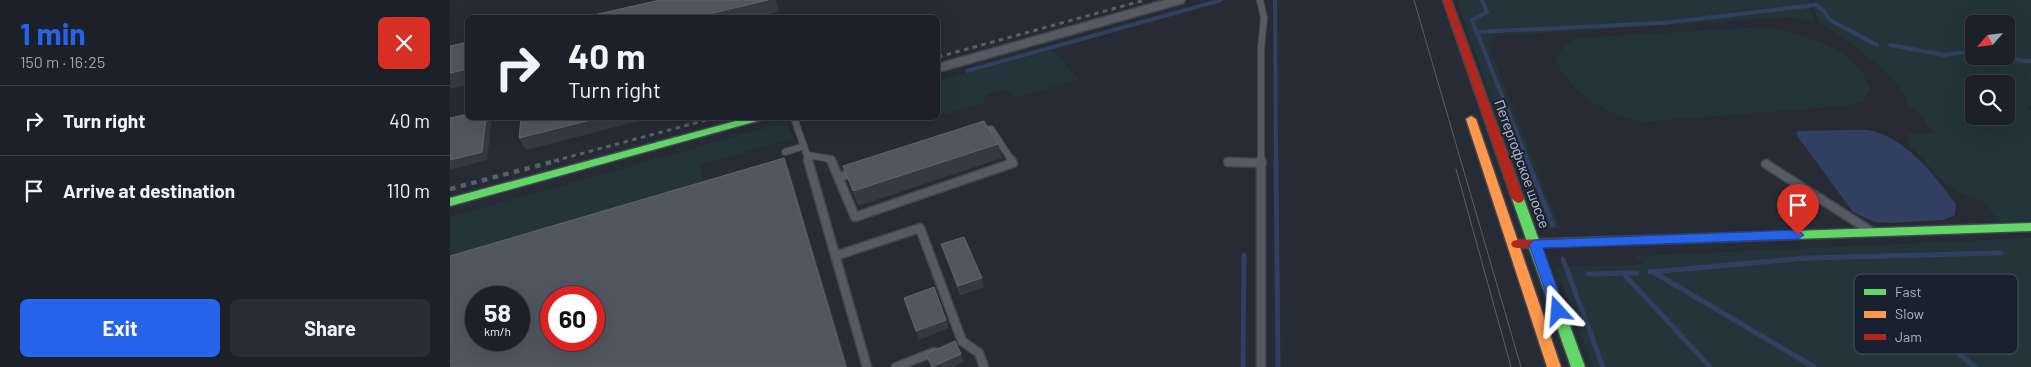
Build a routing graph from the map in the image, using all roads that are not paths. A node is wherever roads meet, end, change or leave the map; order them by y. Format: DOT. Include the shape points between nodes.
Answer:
graph roads {
  1 [pos="1179,0"];
  2 [pos="1260,0"];
  3 [pos="1447,0"];
  4 [pos="940,67"];
  5 [pos="1468,111"];
  6 [pos="750,120"];
  7 [pos="795,120"];
  8 [pos="972,135"];
  9 [pos="805,150"];
  10 [pos="785,152"];
  11 [pos="1228,162"];
  12 [pos="1262,163"];
  13 [pos="1766,164"];
  14 [pos="868,168"];
  15 [pos="839,177"];
  16 [pos="450,202"];
  17 [pos="2031,227"];
  18 [pos="1873,232"];
  19 [pos="1514,244"];
  20 [pos="1535,244"];
  21 [pos="835,256"];
  22 [pos="954,344"];
  23 [pos="866,367"];
  24 [pos="896,367"];
  25 [pos="984,367"];
  26 [pos="1262,367"];
  27 [pos="1554,367"];
  28 [pos="1578,367"];
  1 -- 4 [label="street"];
  2 -- 12 [label="lane" via="1264,18 1261,48"];
  3 -- 20 [label="main road, Петергофское шоссе"];
  5 -- 19 [label="main road"];
  6 -- 16 [label="main road"];
  7 -- 9 [label="lane"];
  8 -- 15 [label="lane" via="991,129 1013,163 855,217"];
  9 -- 10 [label="lane"];
  9 -- 15 [label="lane" via="832,159"];
  9 -- 21 [label="lane"];
  11 -- 12 [label="lane"];
  12 -- 26 [label="lane"];
  13 -- 18 [label="lane"];
  14 -- 15 [label="lane"];
  17 -- 18 [label="main road"];
  18 -- 20 [label="main road"];
  19 -- 20 [label="main road"];
  19 -- 27 [label="main road"];
  20 -- 28 [label="main road, Петергофское шоссе"];
  21 -- 22 [label="lane" via="920,228"];
  21 -- 23 [label="lane"];
  22 -- 24 [label="lane"];
  22 -- 25 [label="lane" via="979,353"];
}
